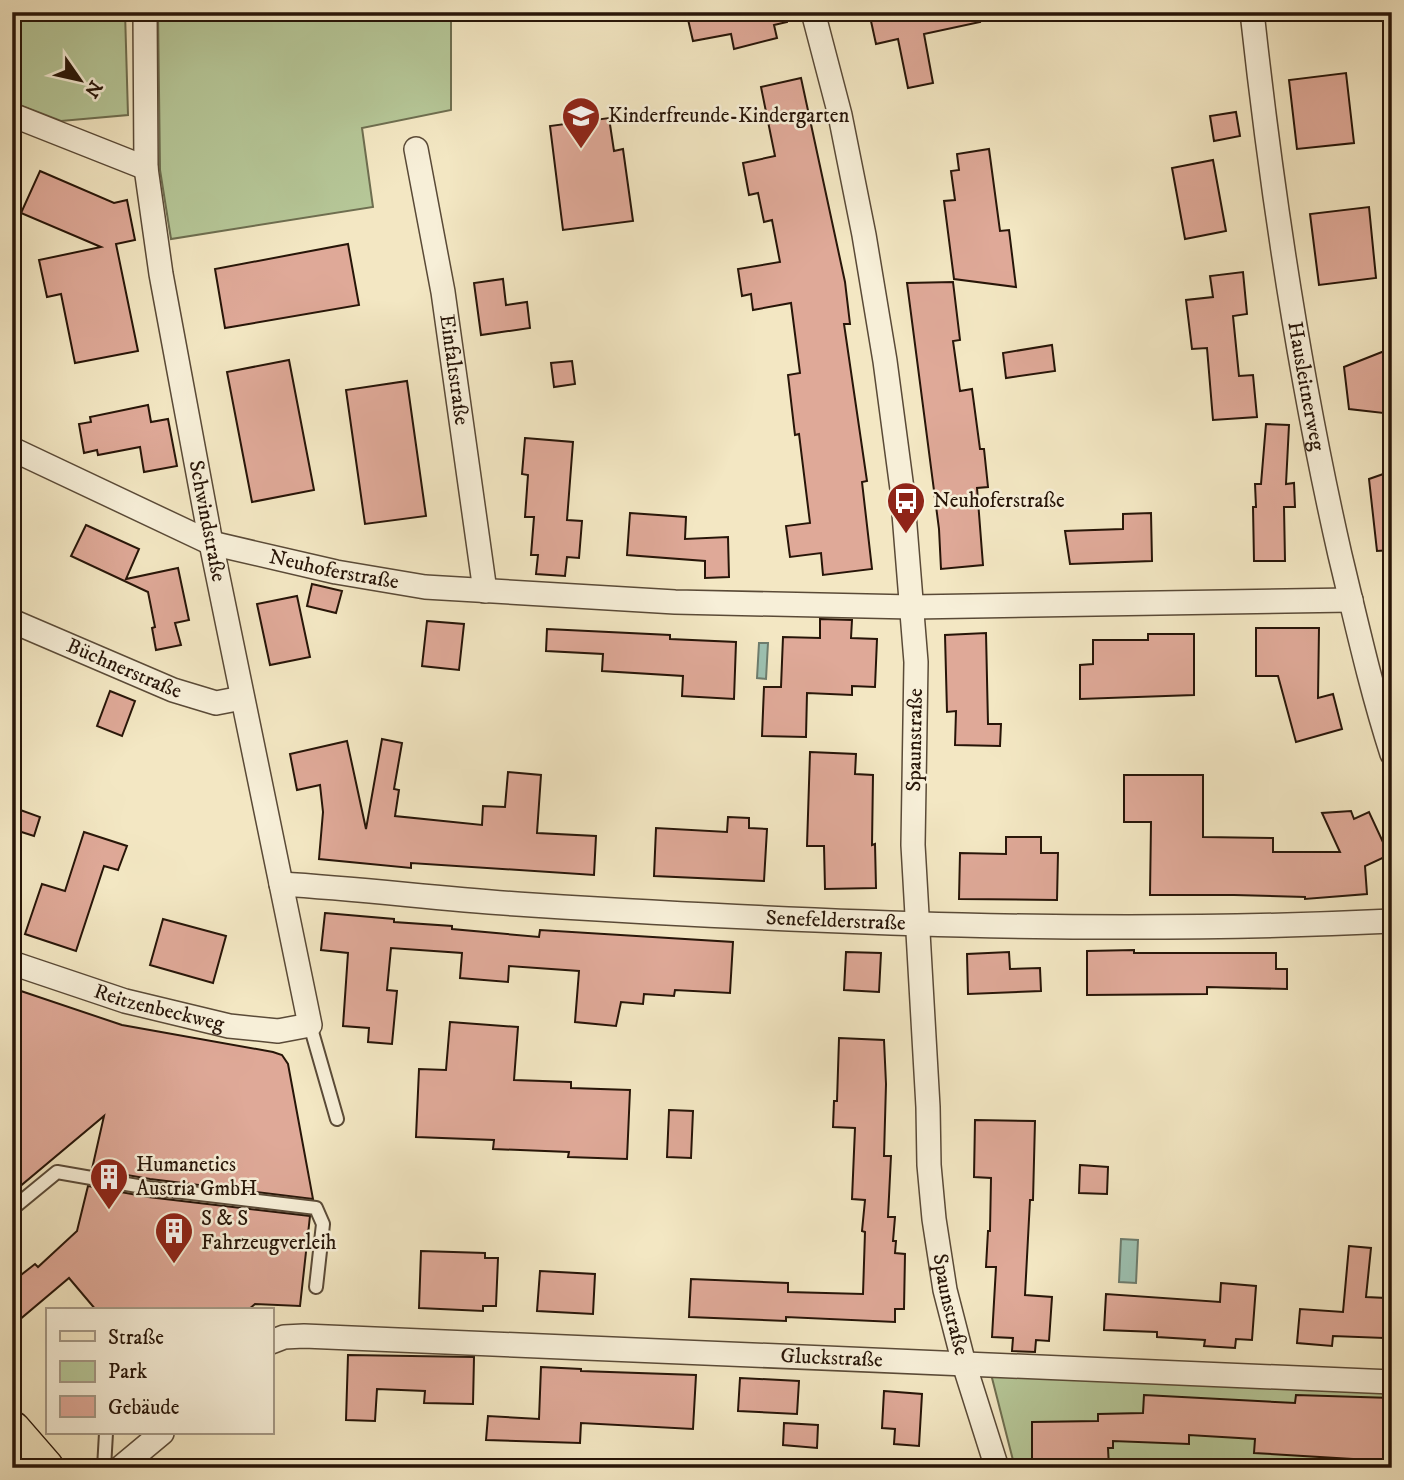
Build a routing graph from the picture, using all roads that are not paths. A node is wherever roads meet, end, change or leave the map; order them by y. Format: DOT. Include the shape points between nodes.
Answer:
graph roads {
  1 [pos="145,12"];
  2 [pos="813,12"];
  3 [pos="1252,12"];
  4 [pos="12,115"];
  5 [pos="416,149"];
  6 [pos="146,168"];
  7 [pos="12,449"];
  8 [pos="211,543"];
  9 [pos="485,591"];
  10 [pos="1351,600"];
  11 [pos="912,607"];
  12 [pos="12,621"];
  13 [pos="242,698"];
  14 [pos="1392,754"];
  15 [pos="281,884"];
  16 [pos="1392,921"];
  17 [pos="917,923"];
  18 [pos="12,963"];
  19 [pos="310,1025"];
  20 [pos="337,1119"];
  21 [pos="12,1209"];
  22 [pos="316,1287"];
  23 [pos="273,1341"];
  24 [pos="964,1364"];
  25 [pos="1392,1382"];
  26 [pos="12,1430"];
  27 [pos="106,1434"];
  28 [pos="161,1434"];
  29 [pos="45,1468"];
  30 [pos="104,1468"];
  31 [pos="120,1468"];
  32 [pos="997,1468"];
  1 -- 6 [label="street, Schwindstraße"];
  2 -- 11 [label="street, Spaunstraße" via="841,115 872,279 902,489"];
  3 -- 10 [label="street, Hausleitnerweg" via="1289,299"];
  4 -- 6 [label="street"];
  5 -- 9 [label="street, Einfaltstraße" via="443,292"];
  6 -- 8 [label="street, Schwindstraße"];
  7 -- 8 [label="street, Neuhoferstraße"];
  8 -- 9 [label="street, Neuhoferstraße" via="336,572 425,587"];
  8 -- 13 [label="street, Schwindstraße"];
  9 -- 11 [label="street, Neuhoferstraße" via="694,603"];
  10 -- 11 [label="street, Neuhoferstraße"];
  10 -- 14 [label="street, Hausleitnerweg"];
  11 -- 17 [label="street, Spaunstraße"];
  12 -- 13 [label="street, Büchnerstraße" via="173,690 216,703"];
  13 -- 15 [label="street, Schwindstraße"];
  15 -- 17 [label="street, Senefelderstraße" via="530,905"];
  15 -- 19 [label="street, Schwindstraße"];
  16 -- 17 [label="street, Senefelderstraße" via="1143,928"];
  17 -- 24 [label="street, Spaunstraße" via="934,1219 945,1290"];
  18 -- 19 [label="street, Reitzenbeckweg" via="125,1001 229,1026 278,1031"];
  19 -- 20 [label="lane"];
  21 -- 22 [label="lane" via="57,1172 316,1208 323,1224"];
  23 -- 24 [label="street, Gluckstraße" via="304,1336"];
  24 -- 25 [label="street, Gluckstraße"];
  24 -- 32 [label="street, Spaunstraße"];
  26 -- 29 [label="main road"];
  27 -- 30 [label="lane"];
  28 -- 31 [label="street"];
}
